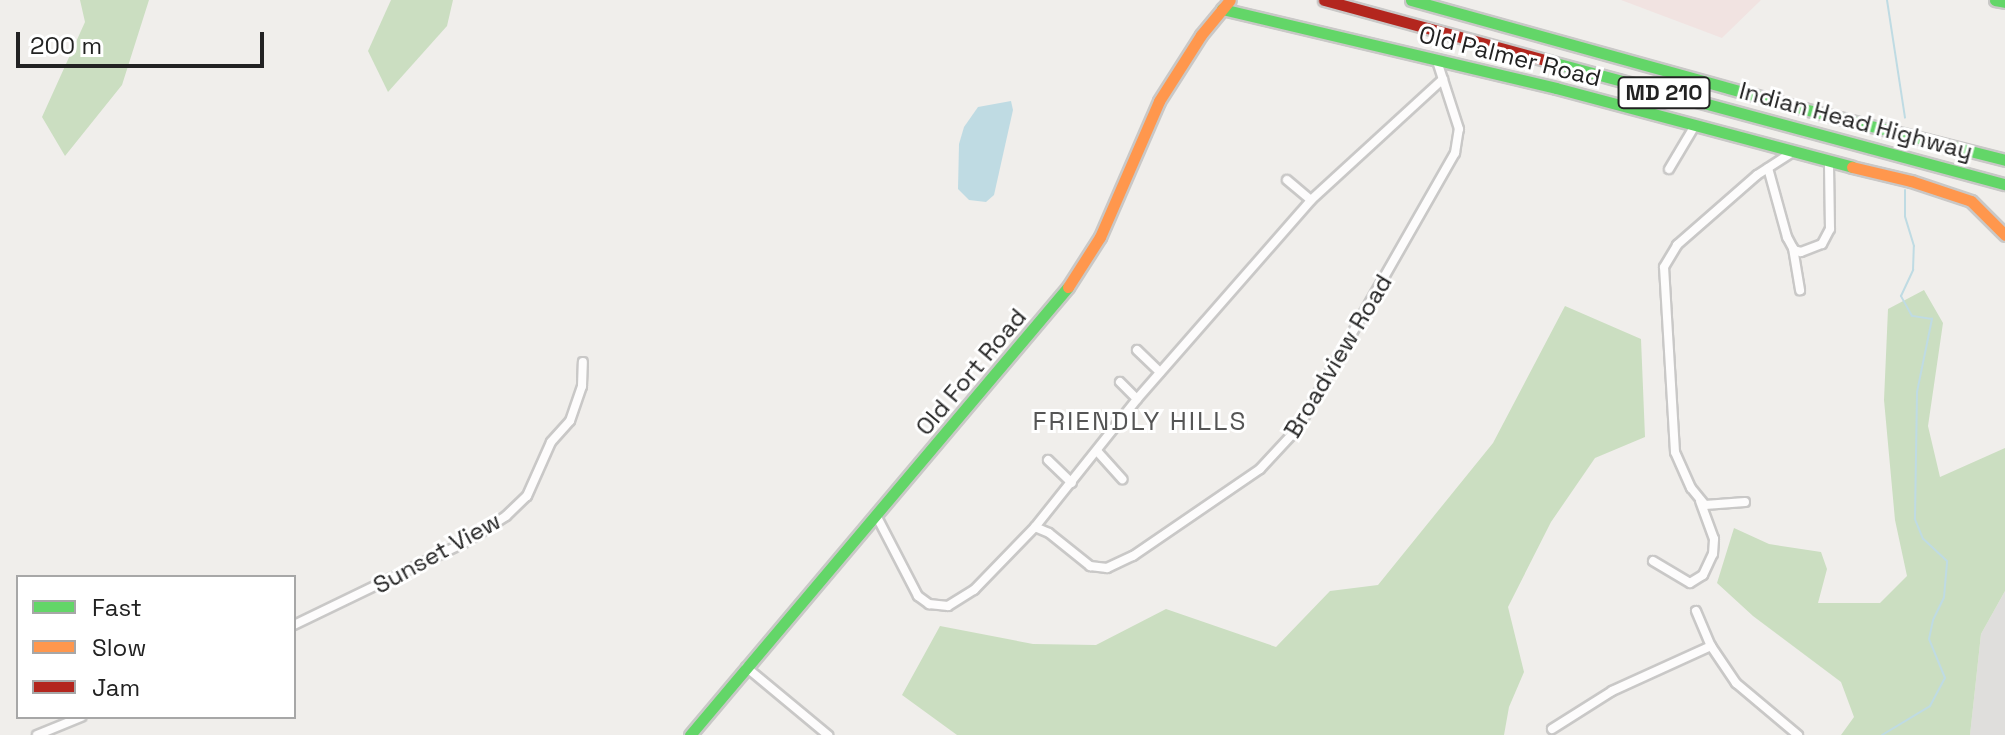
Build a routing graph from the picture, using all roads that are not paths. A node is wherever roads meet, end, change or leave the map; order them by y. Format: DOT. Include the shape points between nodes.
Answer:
graph roads {
  1 [pos="1324,0"];
  2 [pos="1411,0"];
  3 [pos="1995,0"];
  4 [pos="2005,2"];
  5 [pos="1226,4"];
  6 [pos="1437,61"];
  7 [pos="1443,79"];
  8 [pos="1694,127"];
  9 [pos="1791,153"];
  10 [pos="2005,160"];
  11 [pos="1829,162"];
  12 [pos="1768,168"];
  13 [pos="1669,169"];
  14 [pos="1287,180"];
  15 [pos="2005,184"];
  16 [pos="1311,200"];
  17 [pos="2005,235"];
  18 [pos="1793,248"];
  19 [pos="1800,290"];
  20 [pos="1137,350"];
  21 [pos="583,362"];
  22 [pos="1160,372"];
  23 [pos="1120,382"];
  24 [pos="1137,399"];
  25 [pos="1097,451"];
  26 [pos="1048,460"];
  27 [pos="1122,479"];
  28 [pos="1072,483"];
  29 [pos="1700,501"];
  30 [pos="1745,502"];
  31 [pos="877,517"];
  32 [pos="1035,527"];
  33 [pos="1653,561"];
  34 [pos="1696,611"];
  35 [pos="296,624"];
  36 [pos="1711,646"];
  37 [pos="746,667"];
  38 [pos="76,719"];
  39 [pos="1552,729"];
  40 [pos="37,735"];
  41 [pos="690,735"];
  42 [pos="828,735"];
  43 [pos="1798,735"];
  1 -- 15 [label="main road, Indian Head Highway / MD 210"];
  2 -- 10 [label="main road, Indian Head Highway / MD 210"];
  3 -- 4 [label="main road"];
  5 -- 6 [label="main road, Old Palmer Road"];
  5 -- 31 [label="main road, Old Fort Road" via="1201,35 1144,130 1080,273"];
  6 -- 7 [label="street, Broadview Road"];
  6 -- 8 [label="main road, Old Palmer Road"];
  7 -- 16 [label="street"];
  7 -- 32 [label="street, Broadview Road" via="1459,129 1455,153 1283,448 1133,556 1107,568 1090,566"];
  8 -- 9 [label="main road, Old Palmer Road"];
  8 -- 13 [label="street"];
  9 -- 11 [label="main road, Old Palmer Road"];
  9 -- 12 [label="street"];
  11 -- 17 [label="main road, Old Palmer Road" via="1971,201"];
  11 -- 18 [label="street" via="1827,236 1809,250"];
  12 -- 18 [label="street"];
  12 -- 29 [label="street" via="1677,245 1664,267 1671,437 1682,471"];
  14 -- 16 [label="street"];
  16 -- 22 [label="street"];
  18 -- 19 [label="street"];
  20 -- 22 [label="street"];
  21 -- 35 [label="street, Sunset View" via="582,386 570,421 551,442 527,496 506,516 466,542"];
  22 -- 24 [label="street"];
  23 -- 24 [label="street"];
  24 -- 25 [label="street"];
  25 -- 27 [label="street"];
  25 -- 28 [label="street"];
  26 -- 28 [label="street"];
  28 -- 32 [label="street"];
  29 -- 30 [label="street" via="1709,506"];
  29 -- 33 [label="street" via="1714,539 1703,575 1690,583"];
  31 -- 32 [label="street" via="918,596 938,607 959,602 974,590"];
  31 -- 37 [label="main road, Old Fort Road"];
  34 -- 36 [label="street"];
  36 -- 39 [label="street" via="1612,691"];
  36 -- 43 [label="street" via="1736,683"];
  37 -- 41 [label="main road, Old Fort Road"];
  37 -- 42 [label="street"];
  38 -- 40 [label="street"];
}
